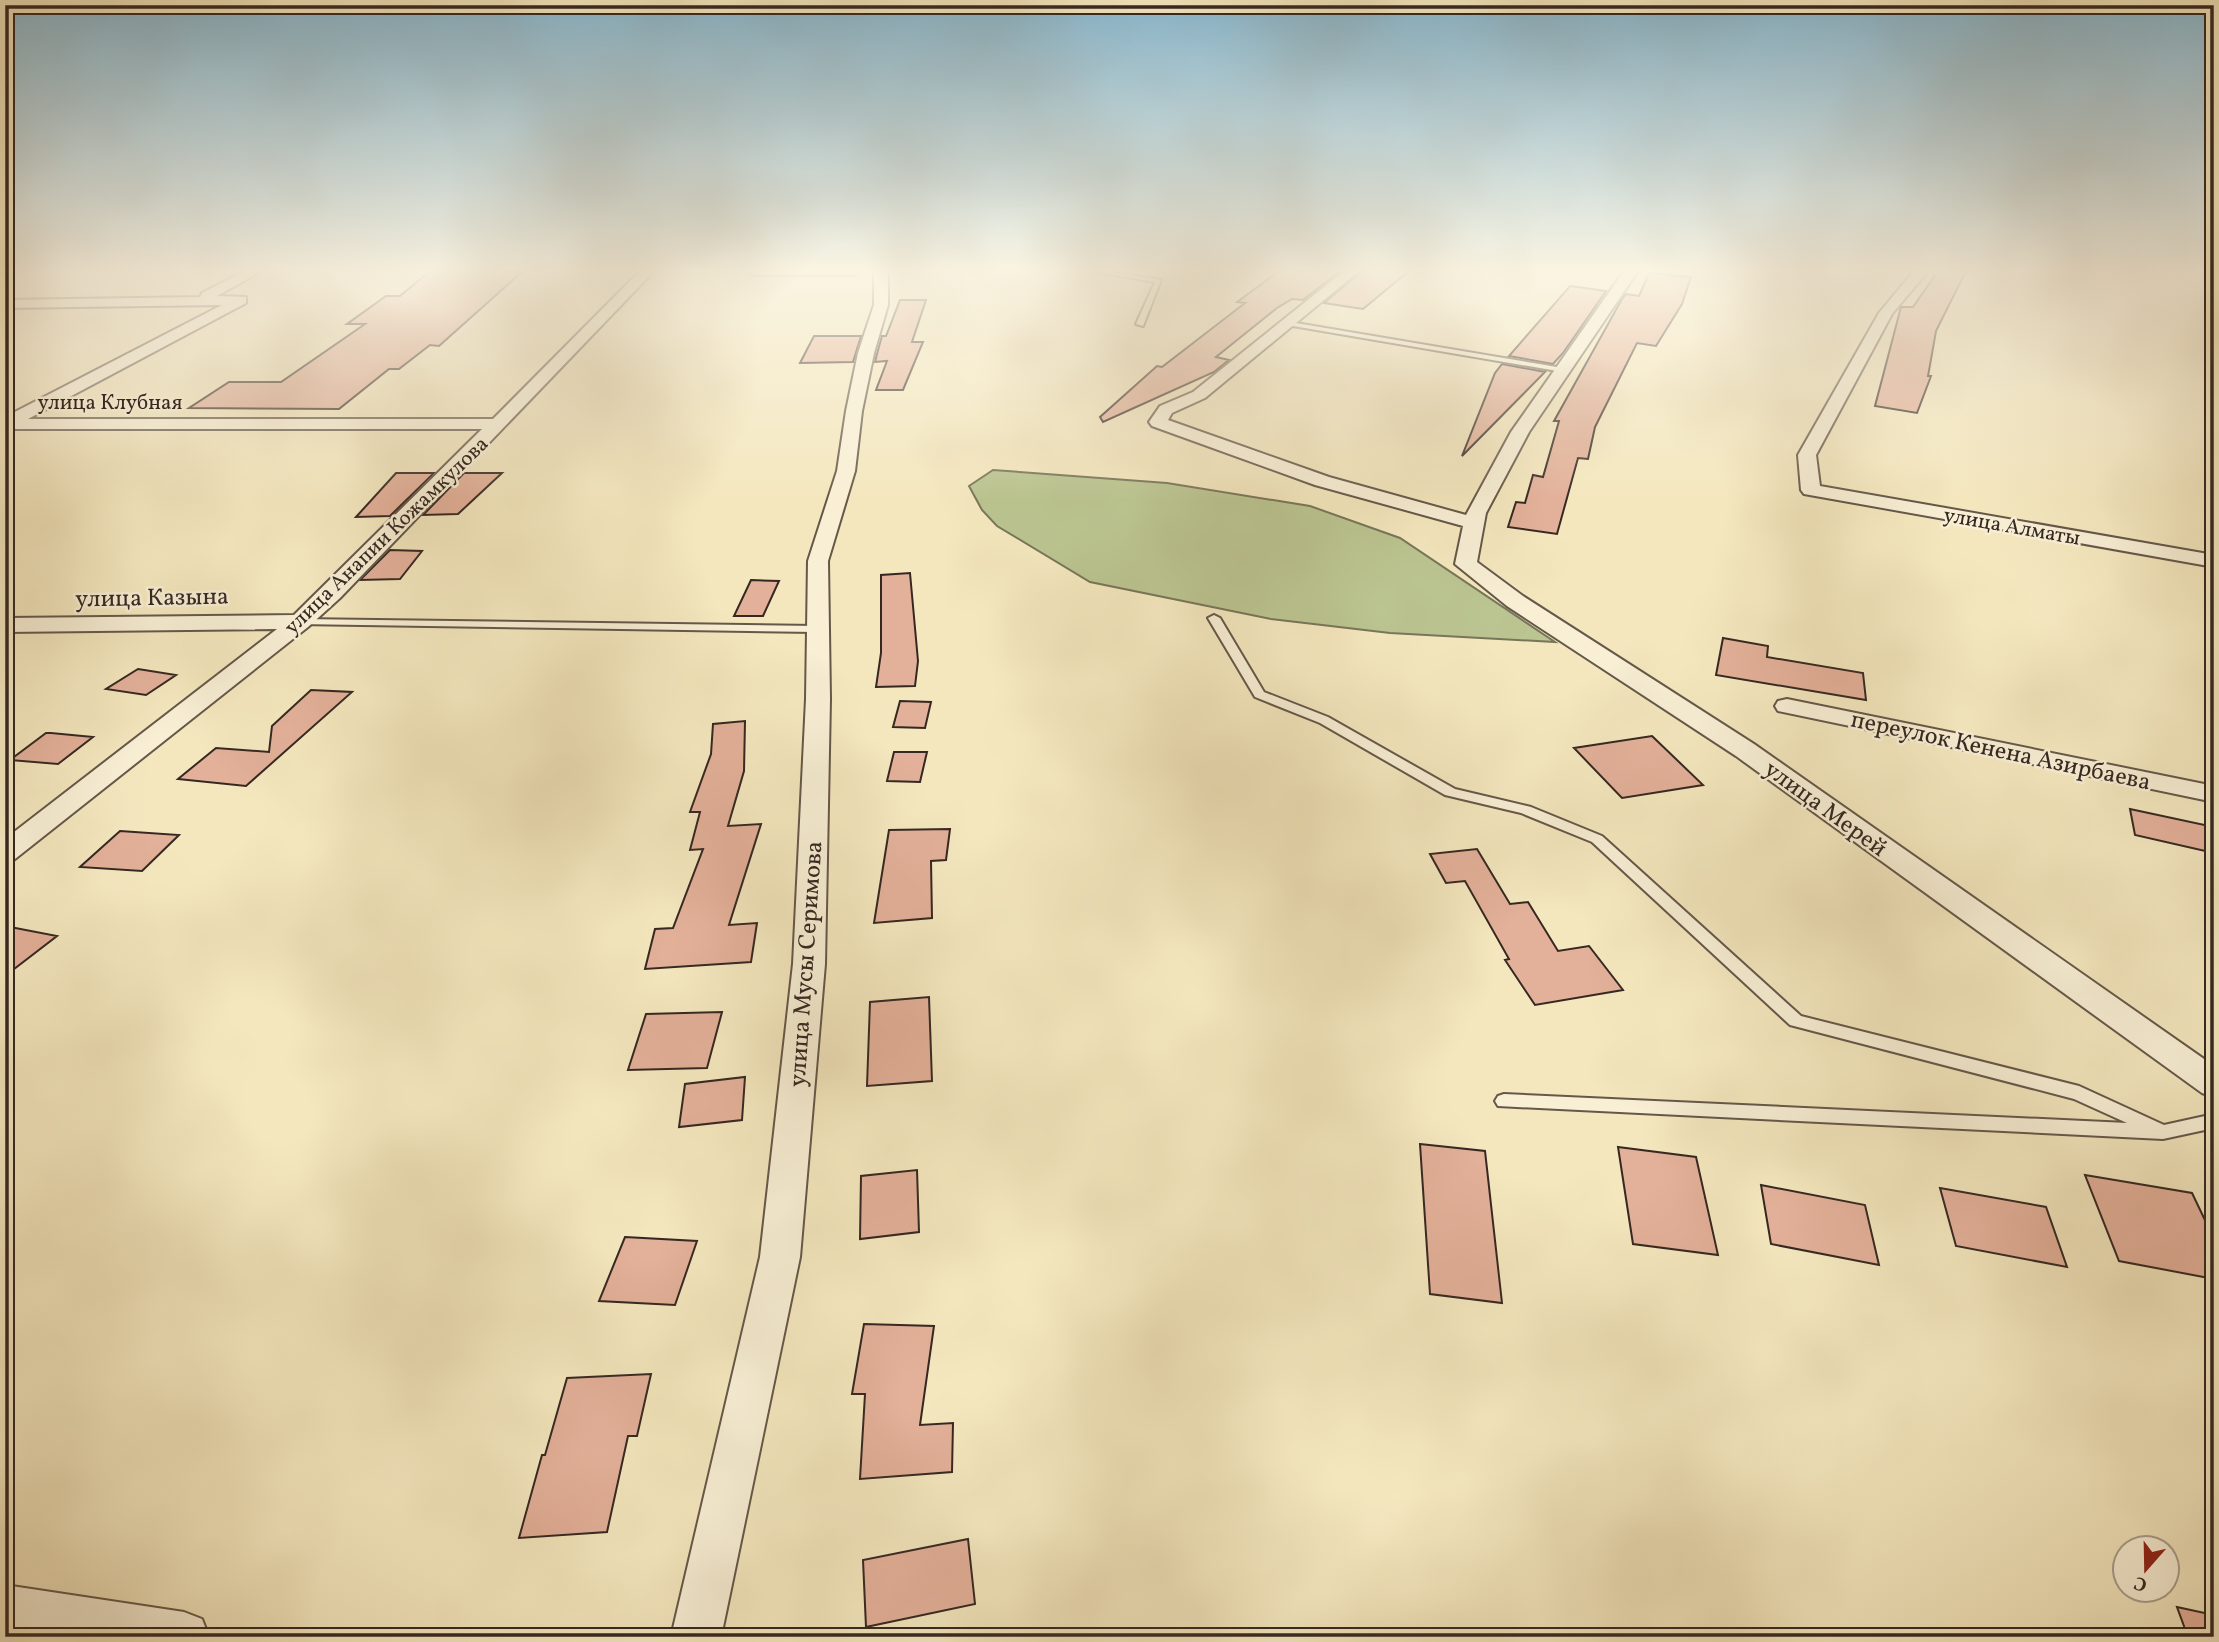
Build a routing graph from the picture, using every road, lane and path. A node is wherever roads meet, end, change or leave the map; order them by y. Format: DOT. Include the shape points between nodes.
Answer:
graph roads {
  1 [pos="150,348"];
  2 [pos="573,348"];
  3 [pos="868,348"];
  4 [pos="1257,348"];
  5 [pos="1432,348"];
  6 [pos="1578,348"];
  7 [pos="1867,348"];
  8 [pos="1563,370"];
  9 [pos="499,424"];
  10 [pos="1474,523"];
  11 [pos="2214,561"];
  12 [pos="1214,618"];
  13 [pos="300,622"];
  14 [pos="5,625"];
  15 [pos="816,629"];
  16 [pos="1787,706"];
  17 [pos="2214,794"];
  18 [pos="5,853"];
  19 [pos="2214,1084"];
  20 [pos="1504,1101"];
  21 [pos="2214,1121"];
  22 [pos="2163,1132"];
  23 [pos="5,1610"];
  24 [pos="184,1637"];
  25 [pos="696,1637"];
  1 -- 9 [label="street, улица Клубная" via="9,422"];
  2 -- 9 [label="street, улица Анапии Кожамкулова"];
  3 -- 15 [label="street, улица Мусы Серимова" via="846,471 818,561"];
  4 -- 10 [label="street" via="1199,395 1166,410 1158,422 1322,481"];
  5 -- 8 [label="lane"];
  6 -- 8 [label="street"];
  7 -- 11 [label="street, улица Алматы" via="1807,455 1811,490"];
  8 -- 10 [label="street" via="1520,432"];
  9 -- 13 [label="street, улица Анапии Кожамкулова"];
  10 -- 19 [label="street, улица Мерей" via="1466,564 1515,601 1745,750"];
  12 -- 22 [label="lane" via="1259,694 1324,720 1450,792 1526,810 1597,839 1796,1021 2079,1093"];
  13 -- 14 [label="street, улица Казына"];
  13 -- 15 [label="lane"];
  13 -- 18 [label="street, улица Анапии Кожамкулова"];
  15 -- 25 [label="street, улица Мусы Серимова" via="809,964 780,1257"];
  16 -- 17 [label="street, переулок Кенена Азирбаева"];
  20 -- 22 [label="lane"];
  21 -- 22 [label="lane"];
  23 -- 24 [label="street"];
}
